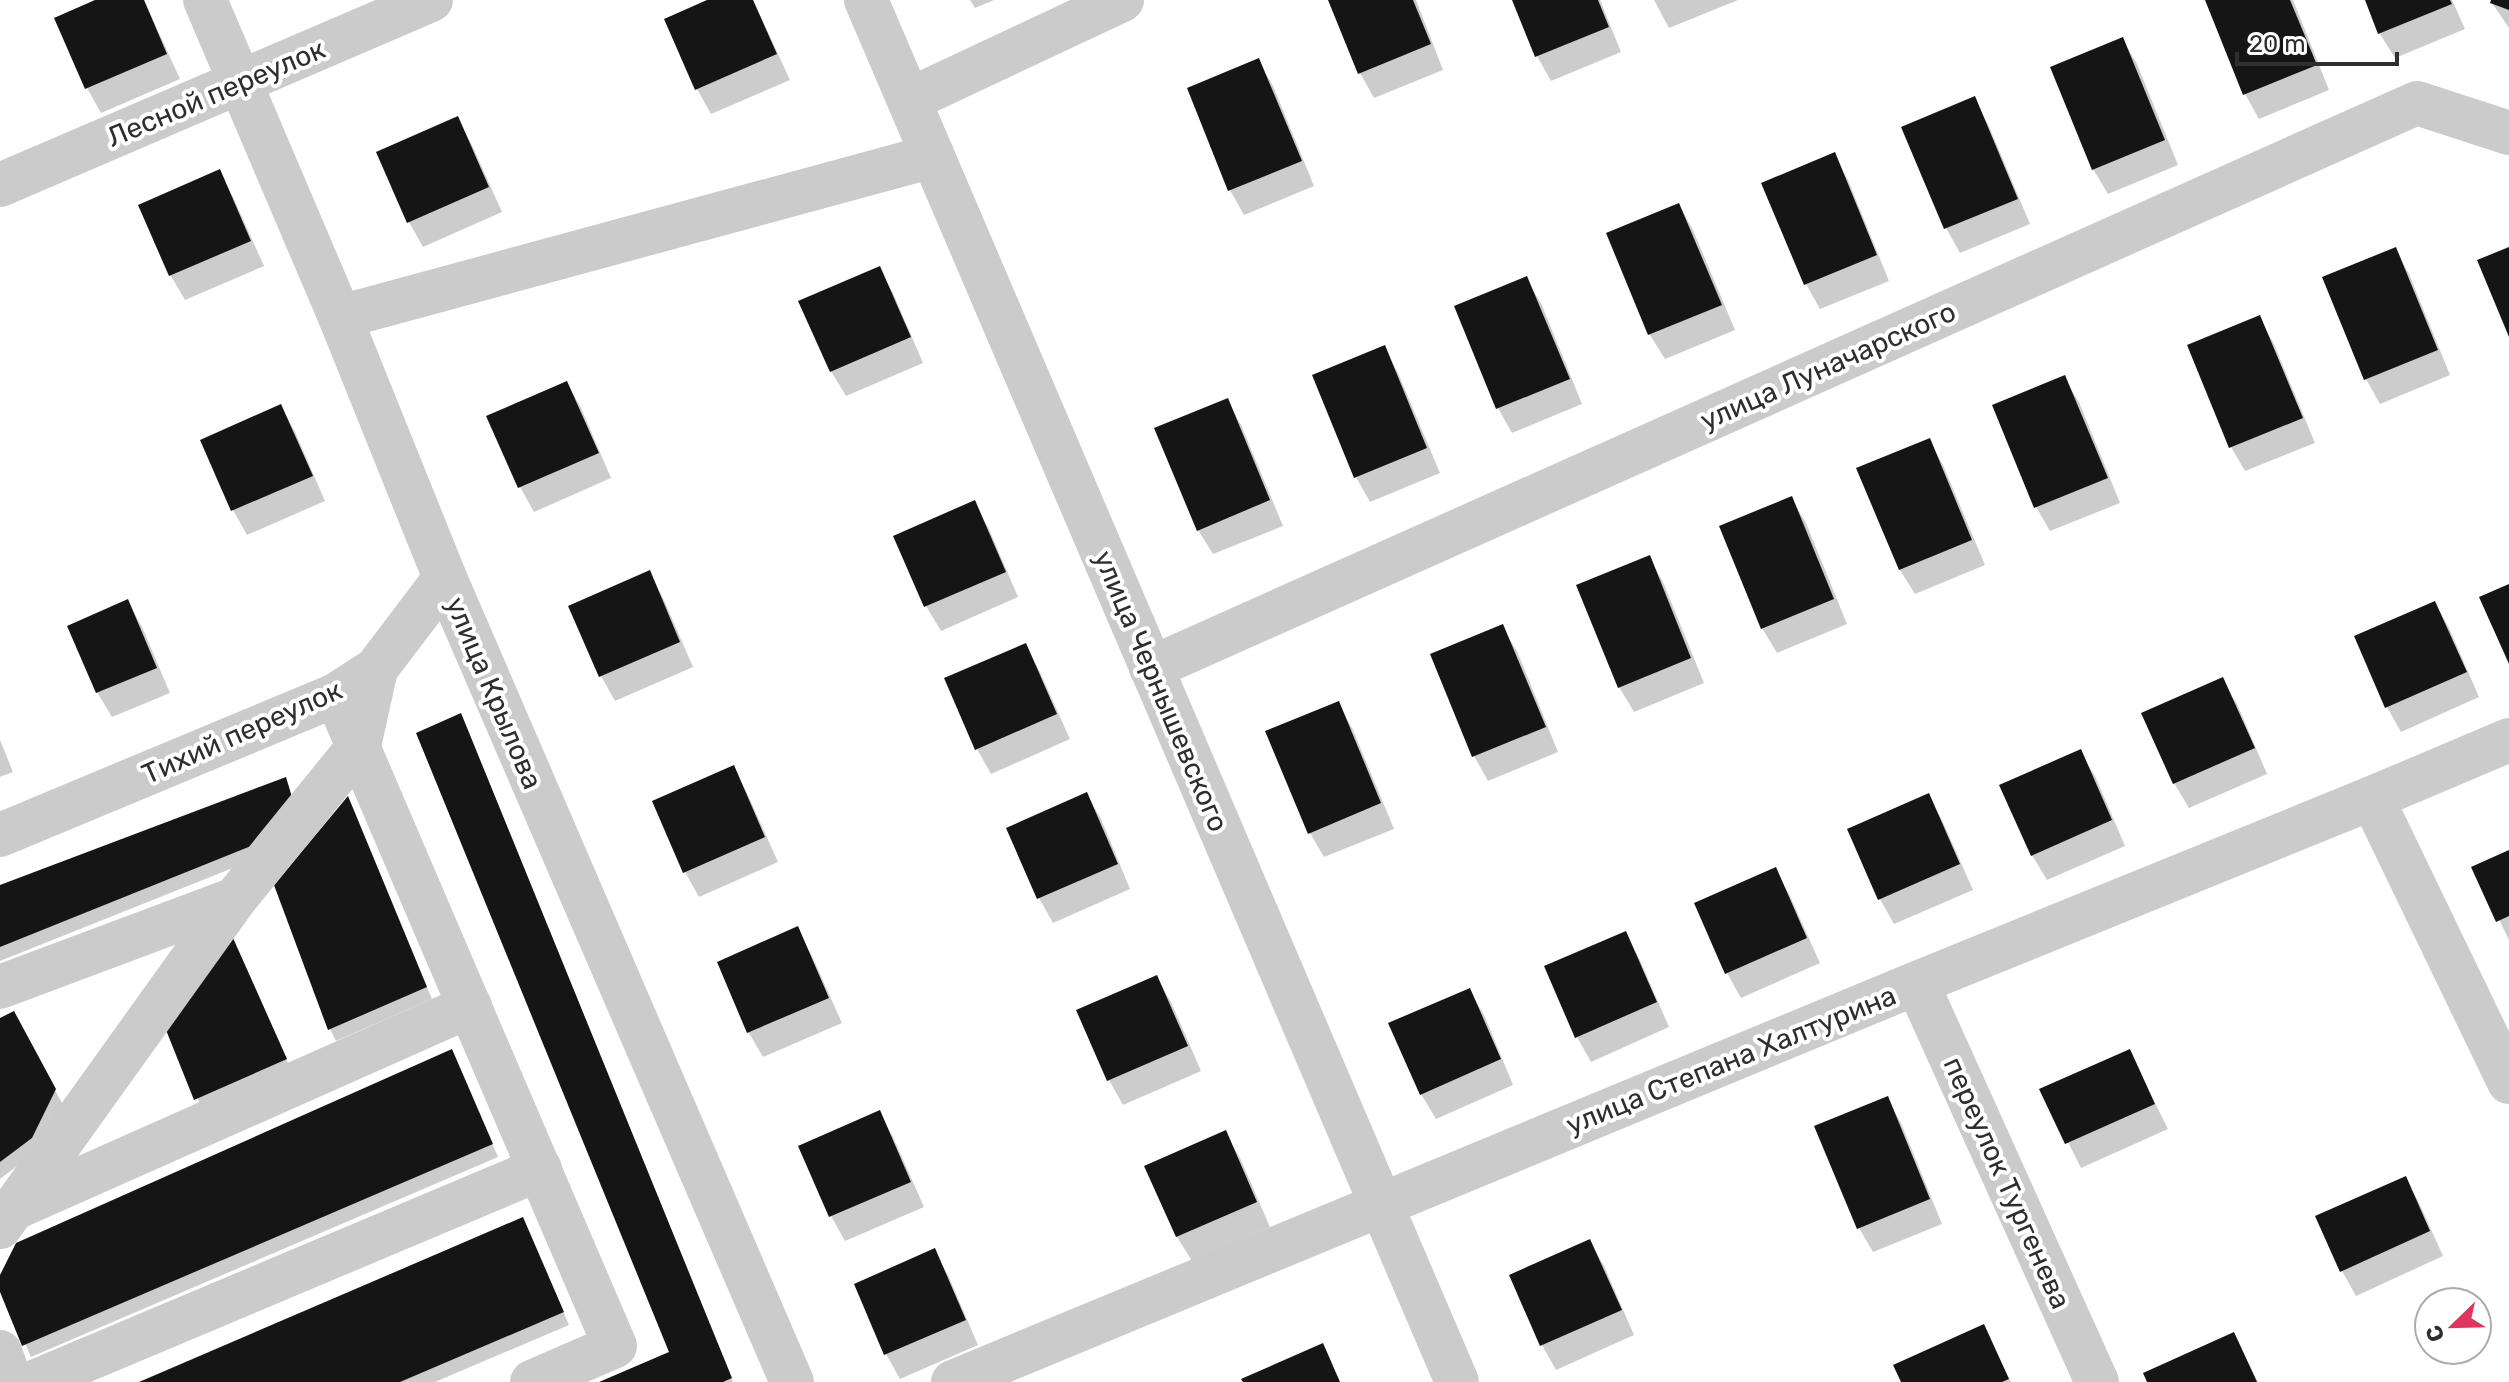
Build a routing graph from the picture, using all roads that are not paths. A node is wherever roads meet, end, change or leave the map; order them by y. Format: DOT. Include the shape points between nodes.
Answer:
graph roads {
  1 [pos="205,0"];
  2 [pos="431,0"];
  3 [pos="866,0"];
  4 [pos="1122,0"];
  5 [pos="240,83"];
  6 [pos="909,100"];
  7 [pos="2509,133"];
  8 [pos="933,156"];
  9 [pos="0,185"];
  10 [pos="340,317"];
  11 [pos="445,578"];
  12 [pos="1151,668"];
  13 [pos="376,669"];
  14 [pos="336,695"];
  15 [pos="2509,740"];
  16 [pos="359,746"];
  17 [pos="2372,798"];
  18 [pos="0,835"];
  19 [pos="235,899"];
  20 [pos="1917,983"];
  21 [pos="0,987"];
  22 [pos="470,1006"];
  23 [pos="2509,1082"];
  24 [pos="540,1169"];
  25 [pos="1381,1205"];
  26 [pos="7,1218"];
  27 [pos="0,1352"];
  28 [pos="11,1382"];
  29 [pos="34,1382"];
  30 [pos="532,1382"];
  31 [pos="792,1382"];
  32 [pos="953,1382"];
  33 [pos="1457,1382"];
  34 [pos="2097,1382"];
  1 -- 5 [label="street, улица Крылова"];
  2 -- 5 [label="street, Лесной переулок"];
  3 -- 6 [label="street, улица Чернышевского"];
  4 -- 6 [label="street"];
  5 -- 9 [label="street, Лесной переулок"];
  5 -- 10 [label="street, улица Крылова"];
  6 -- 8 [label="street, улица Чернышевского"];
  7 -- 12 [label="street, улица Луначарского" via="2417,103"];
  8 -- 10 [label="street"];
  8 -- 12 [label="street, улица Чернышевского"];
  10 -- 11 [label="street, улица Крылова"];
  11 -- 13 [label="street, Тихий переулок"];
  11 -- 31 [label="street, улица Крылова"];
  12 -- 25 [label="street, улица Чернышевского"];
  13 -- 14 [label="street, Тихий переулок"];
  13 -- 16 [label="street"];
  14 -- 16 [label="street"];
  14 -- 18 [label="street, Тихий переулок"];
  15 -- 17 [label="street, улица Степана Халтурина"];
  16 -- 19 [label="street"];
  16 -- 22 [label="street"];
  17 -- 20 [label="street, улица Степана Халтурина"];
  17 -- 23 [label="street"];
  19 -- 21 [label="street"];
  19 -- 26 [label="street"];
  20 -- 25 [label="street, улица Степана Халтурина"];
  20 -- 34 [label="street, переулок Тургенева"];
  22 -- 24 [label="street"];
  22 -- 26 [label="street"];
  24 -- 29 [label="street"];
  24 -- 30 [label="street" via="615,1346"];
  25 -- 32 [label="street, улица Степана Халтурина"];
  25 -- 33 [label="street, улица Чернышевского"];
  27 -- 28 [label="street"];
}
